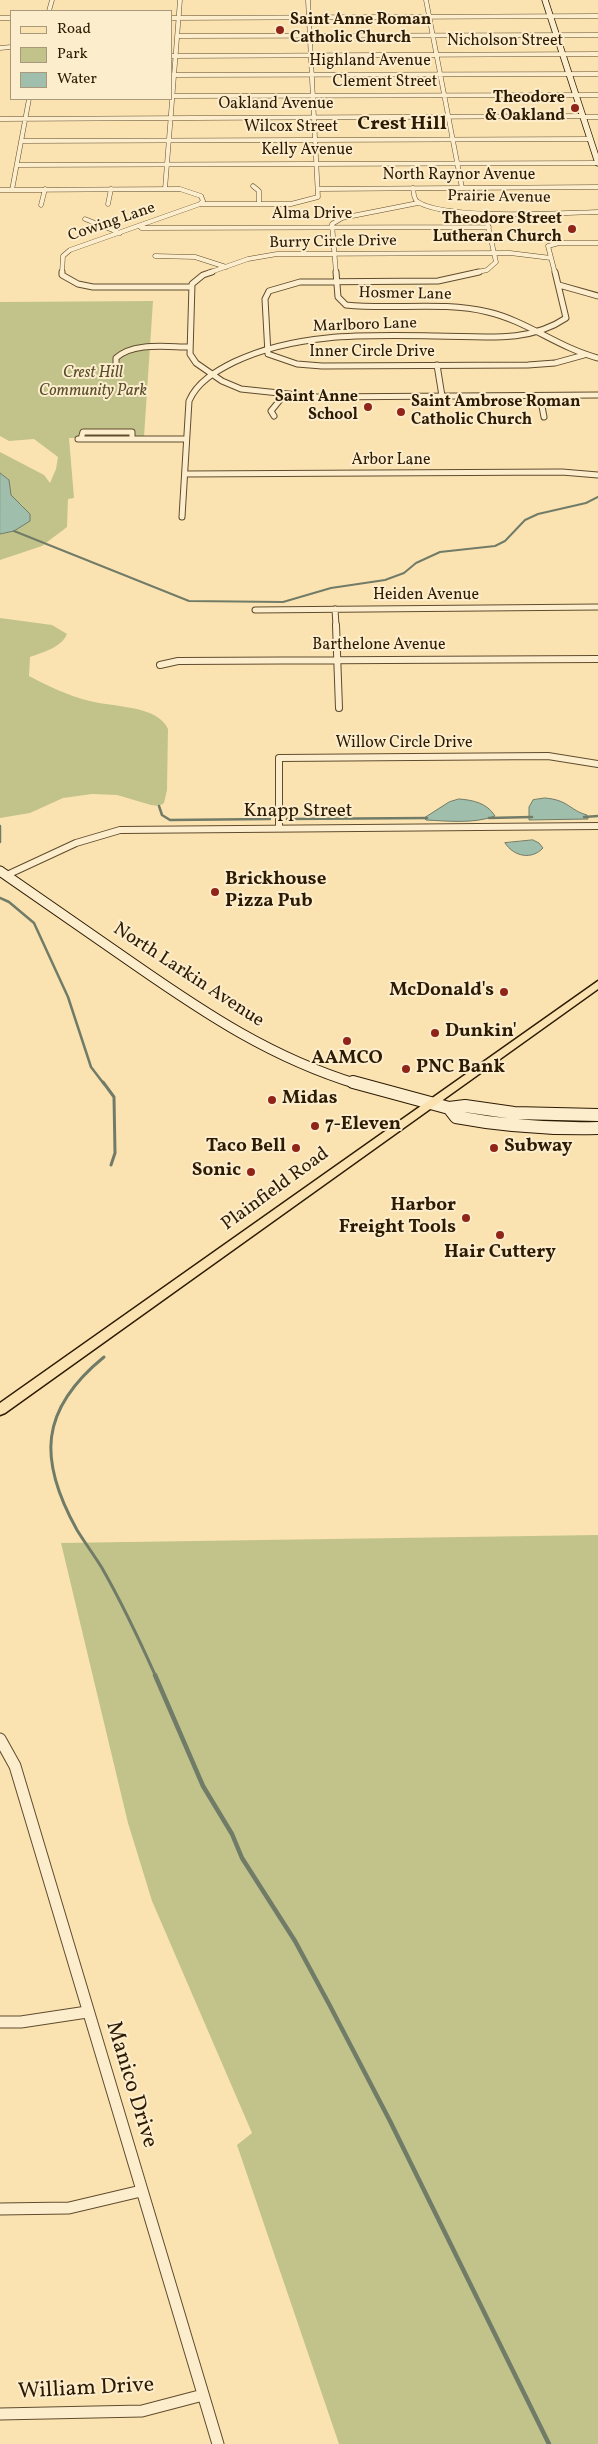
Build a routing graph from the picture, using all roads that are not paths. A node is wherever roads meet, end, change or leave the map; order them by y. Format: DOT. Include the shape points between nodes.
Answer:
graph roads {
  1 [pos="180,0"];
  2 [pos="308,0"];
  3 [pos="426,0"];
  4 [pos="545,0"];
  5 [pos="550,16"];
  6 [pos="598,16"];
  7 [pos="309,17"];
  8 [pos="430,17"];
  9 [pos="172,18"];
  10 [pos="179,18"];
  11 [pos="556,35"];
  12 [pos="598,35"];
  13 [pos="177,36"];
  14 [pos="310,36"];
  15 [pos="433,36"];
  16 [pos="172,44"];
  17 [pos="177,44"];
  18 [pos="437,54"];
  19 [pos="563,54"];
  20 [pos="598,54"];
  21 [pos="311,55"];
  22 [pos="173,56"];
  23 [pos="312,74"];
  24 [pos="440,74"];
  25 [pos="569,74"];
  26 [pos="598,74"];
  27 [pos="173,75"];
  28 [pos="444,95"];
  29 [pos="576,95"];
  30 [pos="598,95"];
  31 [pos="172,96"];
  32 [pos="314,96"];
  33 [pos="29,100"];
  34 [pos="172,100"];
  35 [pos="315,117"];
  36 [pos="448,117"];
  37 [pos="583,117"];
  38 [pos="598,117"];
  39 [pos="25,118"];
  40 [pos="171,118"];
  41 [pos="0,119"];
  42 [pos="590,139"];
  43 [pos="316,140"];
  44 [pos="453,140"];
  45 [pos="22,141"];
  46 [pos="169,141"];
  47 [pos="457,163"];
  48 [pos="598,163"];
  49 [pos="167,164"];
  50 [pos="318,164"];
  51 [pos="16,165"];
  52 [pos="253,186"];
  53 [pos="598,187"];
  54 [pos="413,188"];
  55 [pos="462,188"];
  56 [pos="44,189"];
  57 [pos="111,189"];
  58 [pos="165,189"];
  59 [pos="319,189"];
  60 [pos="0,190"];
  61 [pos="12,190"];
  62 [pos="418,203"];
  63 [pos="108,204"];
  64 [pos="200,204"];
  65 [pos="259,204"];
  66 [pos="42,205"];
  67 [pos="485,212"];
  68 [pos="598,212"];
  69 [pos="85,219"];
  70 [pos="489,227"];
  71 [pos="135,228"];
  72 [pos="332,228"];
  73 [pos="120,233"];
  74 [pos="598,243"];
  75 [pos="334,254"];
  76 [pos="494,254"];
  77 [pos="155,256"];
  78 [pos="551,258"];
  79 [pos="226,267"];
  80 [pos="336,281"];
  81 [pos="559,285"];
  82 [pos="192,287"];
  83 [pos="598,296"];
  84 [pos="535,332"];
  85 [pos="189,347"];
  86 [pos="267,350"];
  87 [pos="584,355"];
  88 [pos="598,358"];
  89 [pos="437,365"];
  90 [pos="116,370"];
  91 [pos="212,374"];
  92 [pos="284,395"];
  93 [pos="598,395"];
  94 [pos="442,396"];
  95 [pos="540,396"];
  96 [pos="274,416"];
  97 [pos="544,417"];
  98 [pos="79,439"];
  99 [pos="186,439"];
  100 [pos="185,474"];
  101 [pos="598,475"];
  102 [pos="182,517"];
  103 [pos="598,607"];
  104 [pos="335,609"];
  105 [pos="255,610"];
  106 [pos="598,659"];
  107 [pos="338,660"];
  108 [pos="160,665"];
  109 [pos="339,708"];
  110 [pos="598,764"];
  111 [pos="598,826"];
  112 [pos="279,828"];
  113 [pos="3,873"];
  114 [pos="598,984"];
  115 [pos="430,1103"];
  116 [pos="449,1108"];
  117 [pos="598,1115"];
  118 [pos="598,1128"];
  119 [pos="0,1410"];
  120 [pos="0,1739"];
  121 [pos="87,2012"];
  122 [pos="0,2022"];
  123 [pos="141,2191"];
  124 [pos="0,2209"];
  125 [pos="203,2396"];
  126 [pos="0,2414"];
  127 [pos="218,2444"];
  1 -- 10 [label="street"];
  2 -- 7 [label="street"];
  3 -- 8 [label="street"];
  4 -- 5 [label="main road"];
  5 -- 6 [label="street"];
  5 -- 8 [label="street"];
  5 -- 11 [label="main road"];
  7 -- 8 [label="street"];
  7 -- 10 [label="street"];
  7 -- 14 [label="street"];
  8 -- 15 [label="street"];
  9 -- 10 [label="street"];
  10 -- 13 [label="street"];
  11 -- 12 [label="street"];
  11 -- 15 [label="street"];
  11 -- 19 [label="main road"];
  13 -- 14 [label="street"];
  13 -- 17 [label="street"];
  14 -- 15 [label="street"];
  14 -- 21 [label="street"];
  15 -- 18 [label="street"];
  16 -- 17 [label="street"];
  17 -- 22 [label="street"];
  18 -- 19 [label="street, Nicholson Street"];
  18 -- 21 [label="street, Nicholson Street"];
  18 -- 24 [label="street"];
  19 -- 20 [label="street, Nicholson Street"];
  19 -- 25 [label="main road"];
  21 -- 22 [label="street, Nicholson Street"];
  21 -- 23 [label="street"];
  22 -- 27 [label="street"];
  23 -- 24 [label="street, Highland Avenue"];
  23 -- 27 [label="street, Highland Avenue"];
  23 -- 32 [label="street"];
  24 -- 25 [label="street, Highland Avenue"];
  24 -- 28 [label="street"];
  25 -- 26 [label="street, Highland Avenue"];
  25 -- 29 [label="main road"];
  27 -- 31 [label="street"];
  28 -- 29 [label="street, Clement Street"];
  28 -- 32 [label="street, Clement Street"];
  28 -- 36 [label="street"];
  29 -- 30 [label="street, Clement Street"];
  29 -- 37 [label="main road"];
  31 -- 32 [label="street, Clement Street"];
  32 -- 35 [label="street"];
  33 -- 39 [label="street"];
  34 -- 40 [label="street"];
  35 -- 36 [label="street, Oakland Avenue"];
  35 -- 40 [label="street, Oakland Avenue"];
  35 -- 43 [label="street"];
  36 -- 37 [label="street, Oakland Avenue"];
  36 -- 44 [label="street"];
  37 -- 38 [label="street, Oakland Avenue"];
  37 -- 42 [label="main road"];
  39 -- 40 [label="street, Oakland Avenue"];
  39 -- 41 [label="street, Oakland Avenue"];
  39 -- 45 [label="street"];
  40 -- 46 [label="street"];
  42 -- 44 [label="street, Wilcox Street"];
  42 -- 48 [label="main road"];
  43 -- 44 [label="street, Wilcox Street"];
  43 -- 46 [label="street, Wilcox Street"];
  43 -- 50 [label="street"];
  44 -- 47 [label="street"];
  45 -- 46 [label="street, Wilcox Street"];
  45 -- 51 [label="street"];
  46 -- 49 [label="street"];
  47 -- 48 [label="street, Kelly Avenue"];
  47 -- 50 [label="street, Kelly Avenue"];
  47 -- 55 [label="street"];
  49 -- 50 [label="street, Kelly Avenue"];
  49 -- 51 [label="street, Kelly Avenue"];
  49 -- 58 [label="street"];
  50 -- 59 [label="street"];
  51 -- 61 [label="street"];
  52 -- 65 [label="street" via="259,191"];
  53 -- 55 [label="street, North Raynor Avenue"];
  54 -- 55 [label="street, North Raynor Avenue"];
  54 -- 59 [label="street, North Raynor Avenue"];
  54 -- 62 [label="street" via="414,200"];
  56 -- 57 [label="street"];
  56 -- 61 [label="street"];
  56 -- 66 [label="street"];
  57 -- 58 [label="street"];
  57 -- 63 [label="street"];
  58 -- 64 [label="street" via="196,193 203,201"];
  59 -- 65 [label="street" via="318,197 303,203"];
  60 -- 61 [label="street"];
  62 -- 67 [label="street, Prairie Avenue" via="447,212"];
  62 -- 72 [label="street" via="342,218 332,224"];
  64 -- 65 [label="street"];
  64 -- 71 [label="street, Cowing Lane"];
  67 -- 68 [label="street, Prairie Avenue"];
  67 -- 70 [label="street"];
  69 -- 73 [label="street"];
  70 -- 72 [label="street, Alma Drive"];
  70 -- 76 [label="street"];
  71 -- 72 [label="street, Alma Drive"];
  71 -- 73 [label="street, Cowing Lane"];
  72 -- 75 [label="street, Hosmer Lane"];
  73 -- 82 [label="street, Cowing Lane" via="66,252 62,275 78,284 93,287"];
  74 -- 78 [label="street, Marlboro Lane" via="552,244 548,246"];
  75 -- 76 [label="street, Burry Circle Drive"];
  75 -- 79 [label="street, Burry Circle Drive" via="277,254"];
  75 -- 80 [label="street, Hosmer Lane"];
  76 -- 78 [label="street, Burry Circle Drive"];
  76 -- 80 [label="street" via="494,266 452,280"];
  77 -- 79 [label="street" via="195,257"];
  78 -- 81 [label="street, Marlboro Lane"];
  79 -- 82 [label="street, Burry Circle Drive" via="198,278"];
  80 -- 84 [label="street, Hosmer Lane" via="338,297 346,306 473,310 504,317"];
  80 -- 86 [label="street" via="296,282 267,293"];
  81 -- 83 [label="street"];
  81 -- 84 [label="street, Marlboro Lane" via="566,318 550,328"];
  82 -- 85 [label="street"];
  84 -- 86 [label="street, Marlboro Lane" via="514,336 333,337"];
  84 -- 87 [label="street, Hosmer Lane"];
  85 -- 90 [label="street" via="126,351 117,356"];
  85 -- 91 [label="street" via="194,361"];
  86 -- 89 [label="street, Inner Circle Drive" via="268,354 278,358 311,366"];
  86 -- 91 [label="street, Marlboro Lane" via="242,358"];
  87 -- 88 [label="street, Hosmer Lane"];
  87 -- 89 [label="street, Inner Circle Drive" via="537,365"];
  89 -- 94 [label="street"];
  91 -- 92 [label="street" via="241,388"];
  91 -- 99 [label="street, Marlboro Lane" via="192,393"];
  92 -- 94 [label="street" via="326,398"];
  92 -- 96 [label="street" via="271,412"];
  93 -- 95 [label="street"];
  94 -- 95 [label="street"];
  95 -- 97 [label="street"];
  98 -- 99 [label="street"];
  99 -- 100 [label="street, Marlboro Lane"];
  100 -- 101 [label="street, Arbor Lane" via="576,472"];
  100 -- 102 [label="street, Marlboro Lane"];
  103 -- 104 [label="street, Heiden Avenue"];
  104 -- 105 [label="street, Heiden Avenue"];
  104 -- 107 [label="street"];
  106 -- 107 [label="street, Barthelone Avenue"];
  107 -- 108 [label="street, Barthelone Avenue" via="178,661"];
  107 -- 109 [label="street"];
  110 -- 112 [label="street, Willow Circle Drive" via="548,756 279,758"];
  111 -- 112 [label="street, Knapp Street"];
  112 -- 113 [label="street, Knapp Street" via="120,830 74,843"];
  113 -- 115 [label="main road, North Larkin Avenue" via="214,1019 267,1048 325,1074"];
  114 -- 115 [label="main road, Plainfield Road"];
  115 -- 116 [label="main road, North Larkin Avenue"];
  115 -- 119 [label="main road, Plainfield Road"];
  116 -- 117 [label="main road, North Larkin Avenue" via="466,1106 514,1113"];
  116 -- 118 [label="main road, North Larkin Avenue" via="456,1117 510,1127"];
  120 -- 121 [label="street, Manico Drive" via="15,1766"];
  121 -- 122 [label="street"];
  121 -- 123 [label="street, Manico Drive"];
  123 -- 124 [label="street" via="69,2208"];
  123 -- 125 [label="street, Manico Drive"];
  125 -- 126 [label="street, William Drive" via="142,2411"];
  125 -- 127 [label="street, Manico Drive"];
}
